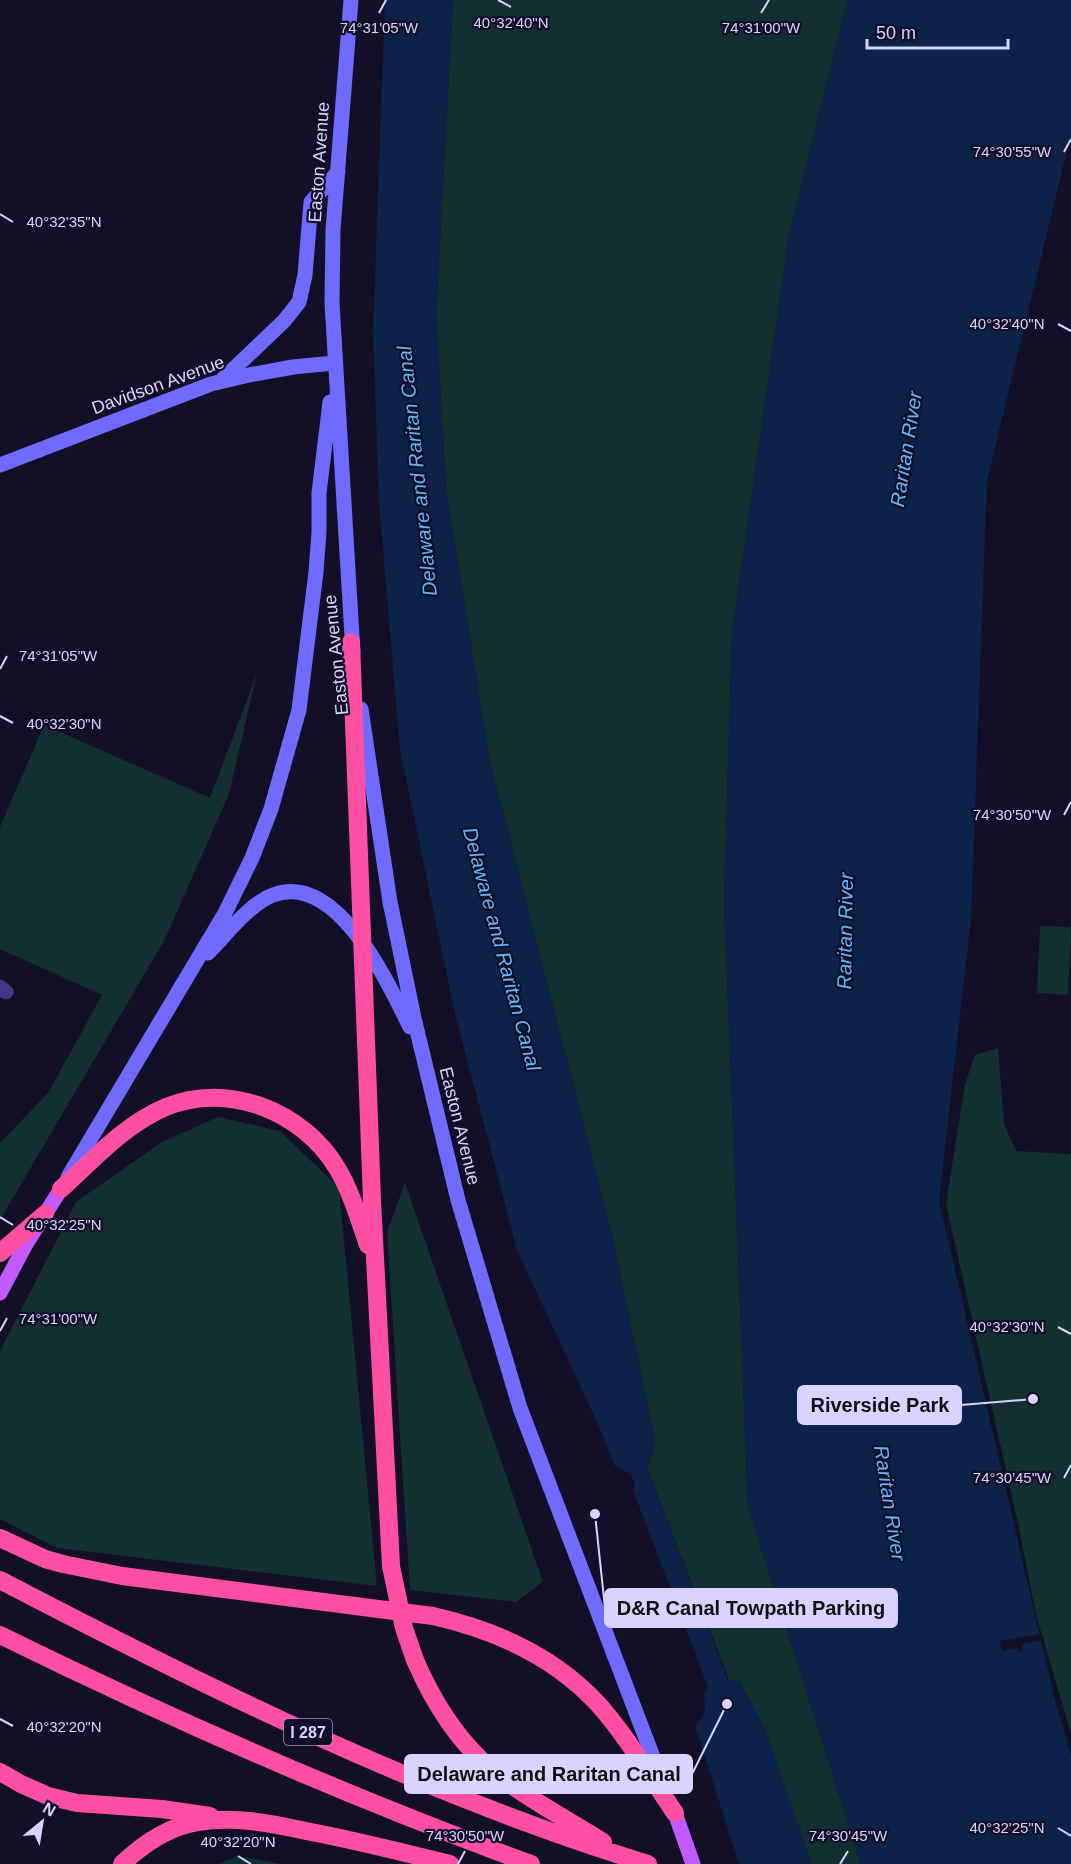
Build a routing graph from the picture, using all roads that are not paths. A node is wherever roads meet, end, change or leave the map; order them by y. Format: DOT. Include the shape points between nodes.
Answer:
graph roads {
  1 [pos="351,0"];
  2 [pos="338,172"];
  3 [pos="334,363"];
  4 [pos="220,382"];
  5 [pos="0,465"];
  6 [pos="351,642"];
  7 [pos="362,943"];
  8 [pos="192,970"];
  9 [pos="421,1049"];
  10 [pos="61,1189"];
  11 [pos="45,1214"];
  12 [pos="0,1254"];
  13 [pos="375,1267"];
  14 [pos="0,1293"];
  15 [pos="0,1538"];
  16 [pos="0,1580"];
  17 [pos="0,1635"];
  18 [pos="0,1772"];
  19 [pos="675,1813"];
  20 [pos="232,1818"];
  21 [pos="638,1861"];
  22 [pos="122,1864"];
  23 [pos="450,1864"];
  24 [pos="531,1864"];
  25 [pos="693,1864"];
  1 -- 2 [label="main road, Easton Avenue"];
  2 -- 3 [label="main road, Easton Avenue" via="333,230"];
  2 -- 4 [label="main road" via="311,202 299,302"];
  3 -- 4 [label="main road, Davidson Avenue"];
  3 -- 6 [label="main road, Easton Avenue"];
  3 -- 8 [label="main road, Easton Avenue" via="319,493 316,572 299,710 271,809 252,858"];
  4 -- 5 [label="main road, Davidson Avenue"];
  6 -- 7 [label="highway"];
  6 -- 9 [label="main road, Easton Avenue" via="390,902"];
  7 -- 8 [label="main road" via="342,916 324,902 305,894 274,895 260,902"];
  7 -- 9 [label="main road" via="389,985"];
  7 -- 13 [label="highway"];
  8 -- 10 [label="main road, Easton Avenue"];
  9 -- 19 [label="main road, Easton Avenue" via="458,1200 520,1408"];
  10 -- 11 [label="main road, Easton Avenue"];
  10 -- 13 [label="highway" via="116,1139 167,1107 220,1098 248,1101 296,1123 318,1142 346,1185"];
  11 -- 12 [label="highway"];
  11 -- 14 [label="main road, Easton Avenue"];
  13 -- 21 [label="highway, bridge" via="391,1566 415,1660 446,1718 481,1761 511,1784"];
  15 -- 19 [label="highway" via="54,1562 122,1576 433,1616 497,1634 551,1664 598,1703"];
  16 -- 21 [label="highway, I 287" via="291,1725 525,1822"];
  17 -- 24 [label="highway, I 287" via="302,1773"];
  18 -- 20 [label="highway" via="48,1796 77,1803"];
  19 -- 25 [label="main road, Easton Avenue"];
  20 -- 22 [label="highway" via="195,1822 165,1832 141,1846"];
  20 -- 23 [label="highway" via="342,1838"];
}
